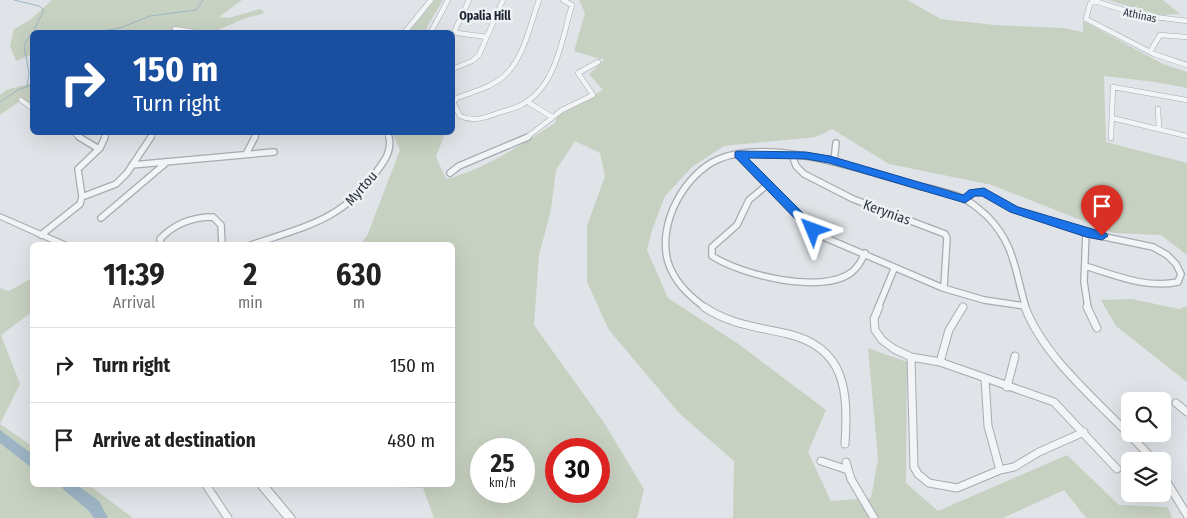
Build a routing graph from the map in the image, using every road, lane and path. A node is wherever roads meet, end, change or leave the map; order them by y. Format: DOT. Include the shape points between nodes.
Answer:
graph roads {
  1 [pos="431,0"];
  2 [pos="448,0"];
  3 [pos="469,0"];
  4 [pos="503,0"];
  5 [pos="539,0"];
  6 [pos="563,0"];
  7 [pos="1093,1"];
  8 [pos="1187,21"];
  9 [pos="175,29"];
  10 [pos="181,30"];
  11 [pos="407,30"];
  12 [pos="433,30"];
  13 [pos="1187,37"];
  14 [pos="487,38"];
  15 [pos="1150,52"];
  16 [pos="598,62"];
  17 [pos="1187,65"];
  18 [pos="455,67"];
  19 [pos="21,100"];
  20 [pos="455,100"];
  21 [pos="1187,100"];
  22 [pos="528,102"];
  23 [pos="455,106"];
  24 [pos="30,107"];
  25 [pos="1158,109"];
  26 [pos="552,117"];
  27 [pos="1112,118"];
  28 [pos="1159,129"];
  29 [pos="77,135"];
  30 [pos="106,135"];
  31 [pos="152,135"];
  32 [pos="256,135"];
  33 [pos="388,135"];
  34 [pos="1187,136"];
  35 [pos="1110,138"];
  36 [pos="836,144"];
  37 [pos="99,149"];
  38 [pos="274,152"];
  39 [pos="246,154"];
  40 [pos="792,154"];
  41 [pos="738,155"];
  42 [pos="834,161"];
  43 [pos="167,162"];
  44 [pos="132,165"];
  45 [pos="450,173"];
  46 [pos="767,185"];
  47 [pos="82,197"];
  48 [pos="965,200"];
  49 [pos="0,216"];
  50 [pos="102,218"];
  51 [pos="1086,233"];
  52 [pos="41,235"];
  53 [pos="58,242"];
  54 [pos="160,242"];
  55 [pos="222,242"];
  56 [pos="260,242"];
  57 [pos="865,253"];
  58 [pos="1085,266"];
  59 [pos="894,268"];
  60 [pos="944,286"];
  61 [pos="1025,306"];
  62 [pos="963,307"];
  63 [pos="1097,328"];
  64 [pos="1015,356"];
  65 [pos="911,357"];
  66 [pos="940,362"];
  67 [pos="985,379"];
  68 [pos="1007,386"];
  69 [pos="1176,403"];
  70 [pos="1187,412"];
  71 [pos="1084,432"];
  72 [pos="845,444"];
  73 [pos="1145,452"];
  74 [pos="821,461"];
  75 [pos="846,462"];
  76 [pos="1117,469"];
  77 [pos="848,470"];
  78 [pos="1000,470"];
  79 [pos="207,487"];
  80 [pos="264,487"];
  81 [pos="1171,489"];
  82 [pos="1187,516"];
  83 [pos="228,518"];
  84 [pos="290,518"];
  85 [pos="874,518"];
  1 -- 11 [label="street"];
  2 -- 12 [label="street"];
  3 -- 14 [label="street" via="455,30"];
  4 -- 14 [label="street"];
  5 -- 20 [label="street" via="516,62 502,78"];
  6 -- 22 [label="street" via="572,5 551,73"];
  7 -- 8 [label="street, Athinas" via="1130,15"];
  7 -- 15 [label="street" via="1086,19"];
  9 -- 10 [label="street"];
  13 -- 15 [label="street" via="1160,35"];
  14 -- 18 [label="street" via="472,61"];
  15 -- 17 [label="street"];
  16 -- 26 [label="street" via="578,74 593,95"];
  19 -- 24 [label="street"];
  21 -- 27 [label="street" via="1113,86"];
  22 -- 23 [label="street" via="473,121 460,116"];
  22 -- 26 [label="street"];
  25 -- 28 [label="street"];
  26 -- 45 [label="street" via="526,138 459,166"];
  27 -- 28 [label="street"];
  27 -- 35 [label="street"];
  28 -- 34 [label="street"];
  29 -- 37 [label="street"];
  30 -- 37 [label="street"];
  31 -- 44 [label="street"];
  32 -- 39 [label="street"];
  33 -- 56 [label="street, Myrtou" via="391,150 374,176 345,208 322,220"];
  36 -- 42 [label="street"];
  37 -- 47 [label="street" via="78,168"];
  38 -- 39 [label="street"];
  39 -- 43 [label="street"];
  40 -- 41 [label="street"];
  40 -- 42 [label="street"];
  40 -- 60 [label="street, Kerynias" via="799,170 812,178 853,199 945,234"];
  41 -- 46 [label="street"];
  41 -- 72 [label="street" via="720,158 704,167 684,188 665,237 670,266 682,288 722,316 743,325 799,336 826,352 841,371 848,402"];
  42 -- 48 [label="street"];
  43 -- 44 [label="street"];
  43 -- 50 [label="street"];
  44 -- 47 [label="street" via="116,184"];
  46 -- 57 [label="street" via="821,236"];
  46 -- 57 [label="street" via="749,200 737,225 712,247 712,256 740,271 760,276 813,281 849,274"];
  47 -- 52 [label="street" via="78,206"];
  48 -- 51 [label="street" via="973,193 984,192 1014,209"];
  48 -- 61 [label="street" via="1002,233 1012,251"];
  49 -- 52 [label="street"];
  51 -- 58 [label="street"];
  51 -- 58 [label="street" via="1153,247 1167,255 1181,274 1178,282 1155,285"];
  52 -- 53 [label="street"];
  54 -- 55 [label="street" via="166,231 181,223 213,217 221,225"];
  57 -- 59 [label="street"];
  58 -- 63 [label="street" via="1084,299"];
  59 -- 60 [label="street"];
  59 -- 65 [label="street" via="874,319 875,330 894,349"];
  60 -- 61 [label="street" via="972,298"];
  61 -- 73 [label="street" via="1036,331 1055,358"];
  62 -- 66 [label="street" via="948,330"];
  64 -- 68 [label="street"];
  65 -- 66 [label="street"];
  65 -- 78 [label="street" via="914,467 918,474 929,483 957,488"];
  66 -- 67 [label="street"];
  67 -- 68 [label="street"];
  67 -- 78 [label="street" via="984,407 990,444"];
  68 -- 71 [label="street" via="1054,402"];
  69 -- 70 [label="street"];
  71 -- 76 [label="street"];
  71 -- 78 [label="street" via="1014,467"];
  74 -- 77 [label="street"];
  75 -- 77 [label="street"];
  77 -- 85 [label="street"];
  79 -- 83 [label="street"];
  80 -- 84 [label="street"];
  81 -- 82 [label="street"];
}
